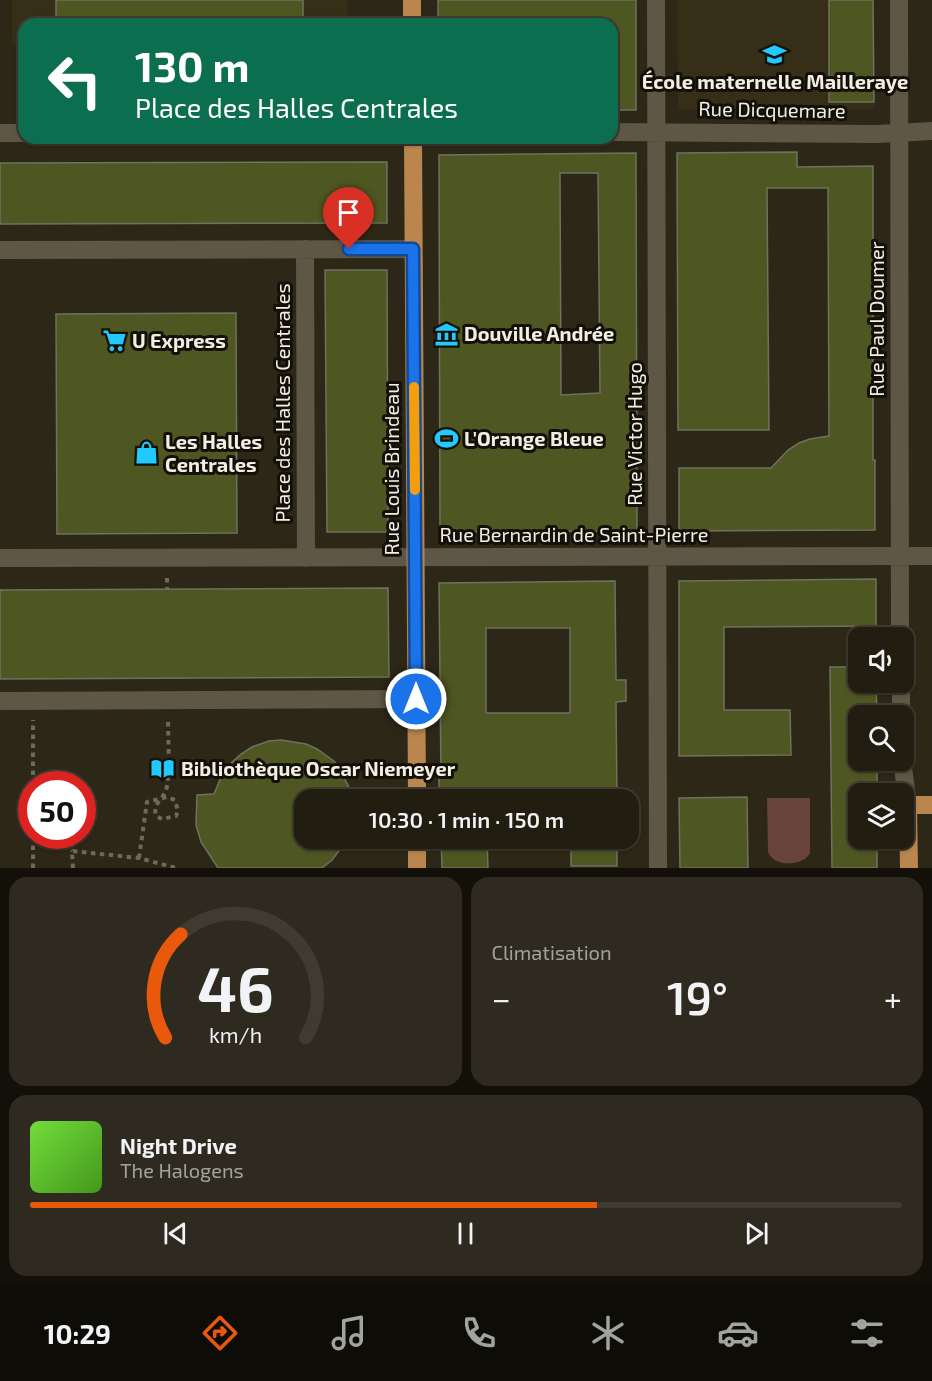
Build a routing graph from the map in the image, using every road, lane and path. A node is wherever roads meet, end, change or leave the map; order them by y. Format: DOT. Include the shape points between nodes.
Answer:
graph roads {
  1 [pos="412,0"];
  2 [pos="656,0"];
  3 [pos="899,0"];
  4 [pos="412,18"];
  5 [pos="932,131"];
  6 [pos="618,132"];
  7 [pos="657,132"];
  8 [pos="0,133"];
  9 [pos="18,133"];
  10 [pos="901,133"];
  11 [pos="412,144"];
  12 [pos="305,249"];
  13 [pos="413,249"];
  14 [pos="0,250"];
  15 [pos="900,556"];
  16 [pos="932,556"];
  17 [pos="416,557"];
  18 [pos="0,558"];
  19 [pos="306,558"];
  20 [pos="658,558"];
  21 [pos="900,627"];
  22 [pos="168,699"];
  23 [pos="416,699"];
  24 [pos="0,701"];
  25 [pos="33,701"];
  26 [pos="33,771"];
  27 [pos="417,789"];
  28 [pos="914,805"];
  29 [pos="932,805"];
  30 [pos="33,849"];
  31 [pos="417,849"];
  32 [pos="909,849"];
  33 [pos="72,851"];
  34 [pos="139,858"];
  35 [pos="33,868"];
  36 [pos="73,868"];
  37 [pos="176,868"];
  38 [pos="417,868"];
  39 [pos="658,868"];
  40 [pos="909,868"];
  1 -- 4 [label="main road"];
  2 -- 7 [label="street, Rue Victor Hugo"];
  3 -- 10 [label="street, Rue Paul Doumer"];
  5 -- 10 [label="street, Rue Dicquemare"];
  6 -- 7 [label="street, Rue Dicquemare"];
  7 -- 10 [label="street, Rue Dicquemare"];
  7 -- 20 [label="street, Rue Victor Hugo"];
  8 -- 9 [label="street"];
  10 -- 15 [label="street, Rue Paul Doumer"];
  11 -- 13 [label="main road, Rue Louis Brindeau"];
  12 -- 13 [label="street"];
  12 -- 14 [label="street"];
  12 -- 19 [label="street, Place des Halles Centrales"];
  13 -- 17 [label="main road, Rue Louis Brindeau"];
  15 -- 16 [label="street, Rue Bernardin de Saint-Pierre"];
  15 -- 20 [label="street, Rue Bernardin de Saint-Pierre"];
  15 -- 21 [label="street, Rue Paul Doumer"];
  17 -- 19 [label="street, Rue Bernardin de Saint-Pierre"];
  17 -- 20 [label="street, Rue Bernardin de Saint-Pierre"];
  17 -- 23 [label="main road, Rue Louis Brindeau"];
  18 -- 19 [label="street, Rue Bernardin de Saint-Pierre"];
  20 -- 39 [label="street, Rue Victor Hugo"];
  22 -- 23 [label="street"];
  22 -- 25 [label="street"];
  22 -- 34 [label="path" via="167,789 162,796 156,804 154,809 162,819 176,816 178,811 175,800 167,797 157,800 147,802"];
  23 -- 27 [label="main road, Rue Louis Brindeau"];
  24 -- 25 [label="street"];
  25 -- 26 [label="path"];
  28 -- 29 [label="main road"];
  30 -- 35 [label="path"];
  31 -- 38 [label="main road"];
  32 -- 40 [label="main road"];
  33 -- 34 [label="path"];
  33 -- 36 [label="path"];
  34 -- 37 [label="path"];
}
